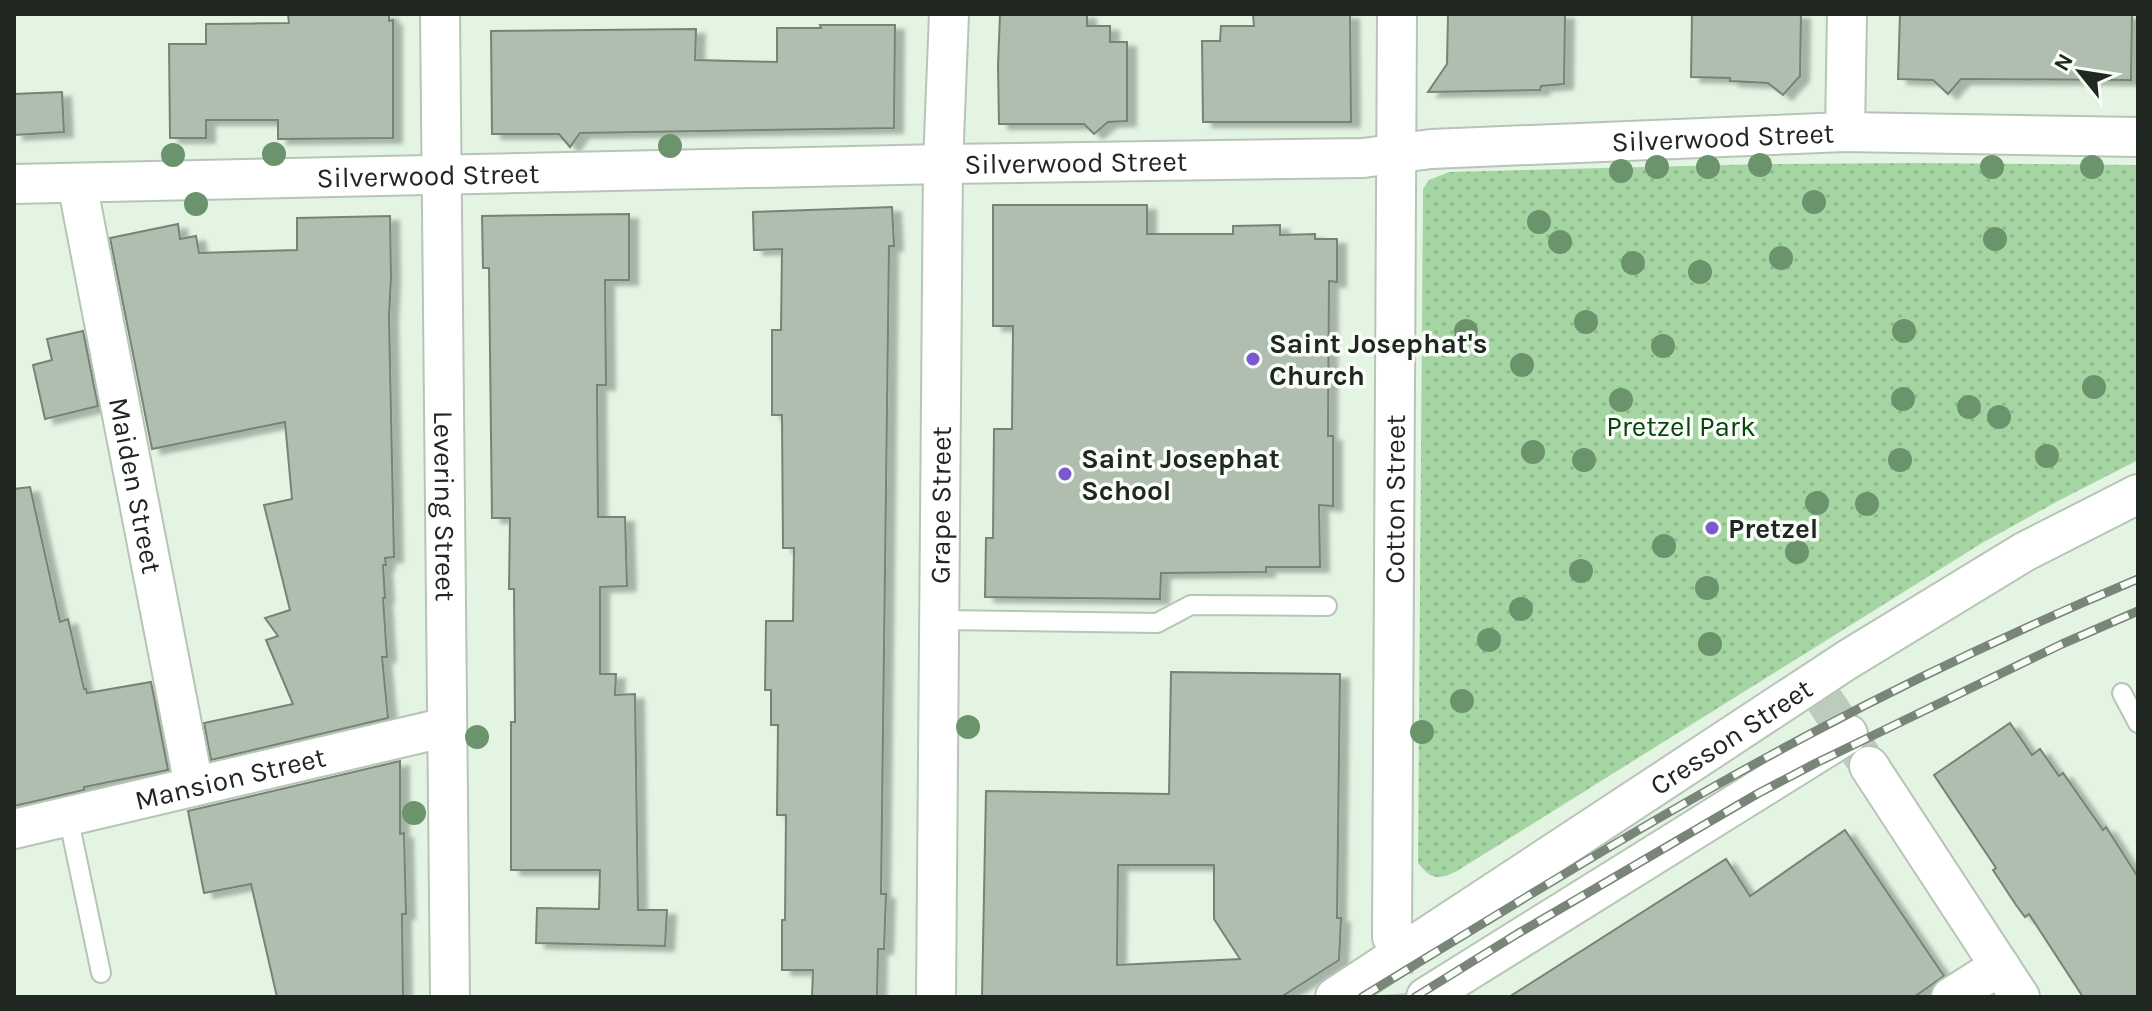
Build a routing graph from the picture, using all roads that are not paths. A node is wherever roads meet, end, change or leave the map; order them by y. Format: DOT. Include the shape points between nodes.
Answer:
graph roads {
  1 [pos="440,14"];
  2 [pos="949,14"];
  3 [pos="1397,14"];
  4 [pos="1847,14"];
  5 [pos="1845,132"];
  6 [pos="2138,137"];
  7 [pos="1396,154"];
  8 [pos="943,164"];
  9 [pos="441,174"];
  10 [pos="77,183"];
  11 [pos="14,184"];
  12 [pos="2138,494"];
  13 [pos="1327,606"];
  14 [pos="940,620"];
  15 [pos="2122,693"];
  16 [pos="2138,723"];
  17 [pos="447,727"];
  18 [pos="1848,734"];
  19 [pos="1869,766"];
  20 [pos="194,786"];
  21 [pos="68,816"];
  22 [pos="14,829"];
  23 [pos="1392,937"];
  24 [pos="101,973"];
  25 [pos="2010,982"];
  26 [pos="450,997"];
  27 [pos="936,997"];
  28 [pos="1335,997"];
  29 [pos="1426,997"];
  30 [pos="1951,997"];
  1 -- 9 [label="street, Levering Street"];
  2 -- 8 [label="street, Grape Street"];
  3 -- 7 [label="street, Cotton Street"];
  4 -- 5 [label="street"];
  5 -- 6 [label="street, Silverwood Street"];
  5 -- 7 [label="street, Silverwood Street"];
  7 -- 8 [label="street, Silverwood Street"];
  7 -- 23 [label="street, Cotton Street"];
  8 -- 9 [label="street, Silverwood Street"];
  8 -- 14 [label="street, Grape Street"];
  9 -- 10 [label="street, Silverwood Street"];
  9 -- 17 [label="street, Levering Street"];
  10 -- 11 [label="street, Silverwood Street"];
  10 -- 20 [label="street, Maiden Street"];
  12 -- 28 [label="street, Cresson Street" via="2024,552 1818,690"];
  13 -- 14 [label="lane" via="1191,605 1157,623"];
  14 -- 27 [label="street, Grape Street"];
  15 -- 16 [label="lane"];
  17 -- 20 [label="street, Mansion Street"];
  17 -- 26 [label="street, Levering Street"];
  18 -- 29 [label="street, Cresson Street"];
  19 -- 25 [label="street"];
  20 -- 21 [label="street, Mansion Street"];
  21 -- 22 [label="street, Mansion Street"];
  21 -- 24 [label="lane"];
  25 -- 30 [label="street"];
}
